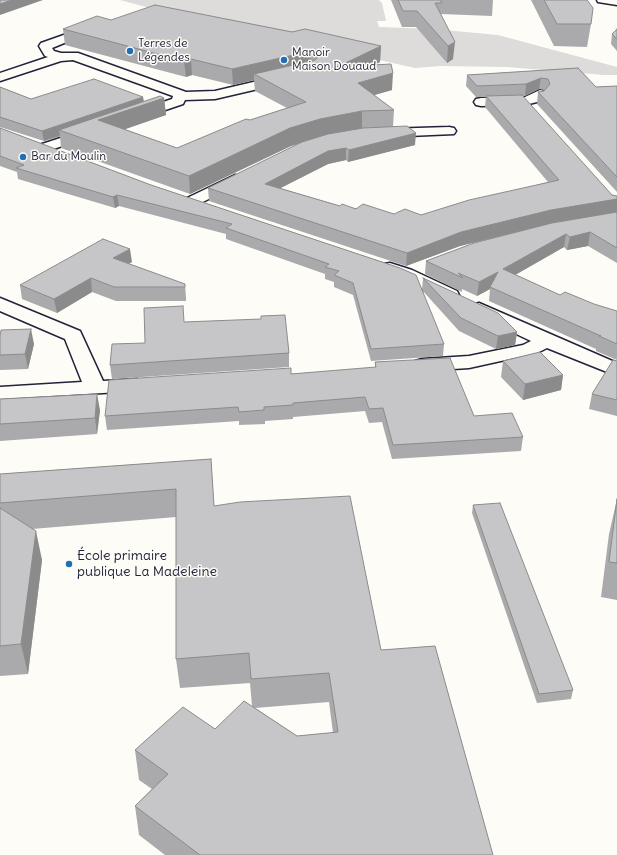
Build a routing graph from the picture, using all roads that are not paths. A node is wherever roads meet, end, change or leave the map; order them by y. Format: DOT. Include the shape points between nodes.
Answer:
graph roads {
  1 [pos="602,0"];
  2 [pos="617,2"];
  3 [pos="101,25"];
  4 [pos="60,57"];
  5 [pos="296,75"];
  6 [pos="0,77"];
  7 [pos="540,94"];
  8 [pos="180,96"];
  9 [pos="525,101"];
  10 [pos="481,102"];
  11 [pos="535,112"];
  12 [pos="126,120"];
  13 [pos="103,128"];
  14 [pos="449,131"];
  15 [pos="370,134"];
  16 [pos="65,156"];
  17 [pos="249,173"];
  18 [pos="211,209"];
  19 [pos="376,264"];
  20 [pos="426,265"];
  21 [pos="406,274"];
  22 [pos="0,304"];
  23 [pos="547,341"];
  24 [pos="407,366"];
  25 [pos="617,370"];
  26 [pos="156,384"];
  27 [pos="93,388"];
  28 [pos="0,393"];
  1 -- 2 [label="street"];
  3 -- 4 [label="street" via="44,46 49,53"];
  4 -- 6 [label="street"];
  4 -- 8 [label="street" via="80,58 173,90"];
  5 -- 8 [label="street" via="193,98"];
  7 -- 9 [label="street"];
  8 -- 12 [label="street" via="178,101"];
  9 -- 10 [label="street"];
  9 -- 11 [label="street"];
  13 -- 16 [label="street" via="37,146"];
  14 -- 15 [label="street"];
  17 -- 18 [label="street" via="184,200"];
  19 -- 21 [label="street"];
  20 -- 21 [label="street"];
  21 -- 23 [label="street"];
  22 -- 27 [label="street" via="73,335 92,378"];
  23 -- 24 [label="street" via="519,352 470,362"];
  23 -- 25 [label="street"];
  26 -- 27 [label="street"];
  27 -- 28 [label="street"];
}
